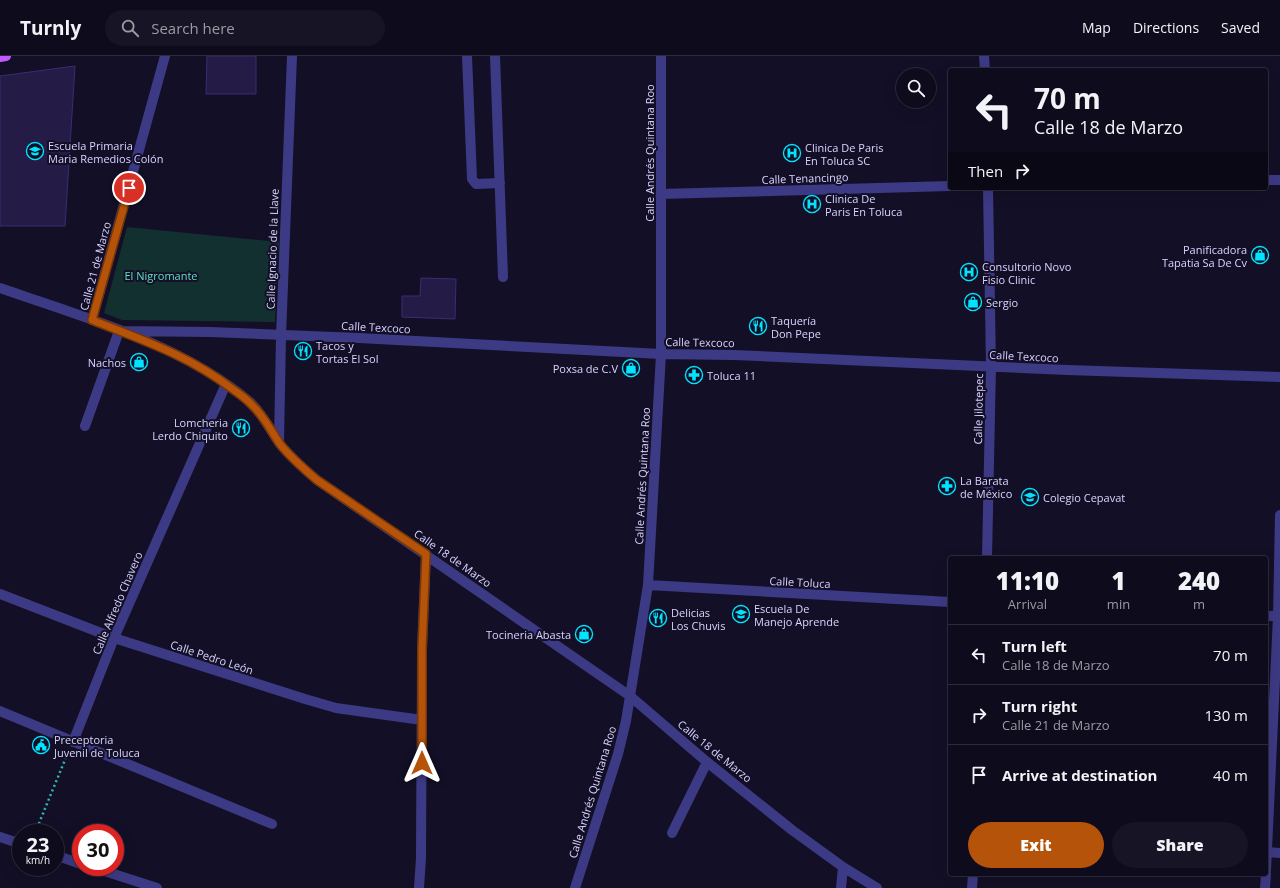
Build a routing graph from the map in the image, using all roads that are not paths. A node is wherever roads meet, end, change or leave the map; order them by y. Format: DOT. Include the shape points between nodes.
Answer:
graph roads {
  1 [pos="6,56"];
  2 [pos="165,56"];
  3 [pos="292,56"];
  4 [pos="467,56"];
  5 [pos="496,56"];
  6 [pos="661,56"];
  7 [pos="984,56"];
  8 [pos="0,57"];
  9 [pos="984,68"];
  10 [pos="1268,180"];
  11 [pos="1280,180"];
  12 [pos="500,183"];
  13 [pos="948,186"];
  14 [pos="988,190"];
  15 [pos="660,194"];
  16 [pos="503,277"];
  17 [pos="0,288"];
  18 [pos="92,320"];
  19 [pos="119,331"];
  20 [pos="281,336"];
  21 [pos="661,354"];
  22 [pos="991,366"];
  23 [pos="1280,377"];
  24 [pos="226,384"];
  25 [pos="85,426"];
  26 [pos="279,443"];
  27 [pos="1280,515"];
  28 [pos="426,554"];
  29 [pos="986,556"];
  30 [pos="648,585"];
  31 [pos="0,594"];
  32 [pos="948,602"];
  33 [pos="1268,616"];
  34 [pos="1279,616"];
  35 [pos="114,638"];
  36 [pos="630,696"];
  37 [pos="0,711"];
  38 [pos="422,720"];
  39 [pos="73,742"];
  40 [pos="707,762"];
  41 [pos="1268,816"];
  42 [pos="272,824"];
  43 [pos="672,833"];
  44 [pos="0,837"];
  45 [pos="12,841"];
  46 [pos="1268,852"];
  47 [pos="1280,853"];
  48 [pos="843,867"];
  49 [pos="120,876"];
  50 [pos="974,876"];
  51 [pos="1266,876"];
  52 [pos="157,888"];
  53 [pos="419,888"];
  54 [pos="575,888"];
  55 [pos="841,888"];
  56 [pos="876,888"];
  57 [pos="972,888"];
  58 [pos="1265,888"];
  1 -- 8 [label="main road"];
  2 -- 18 [label="street, Calle 21 de Marzo"];
  3 -- 20 [label="street, Calle Ignacio de la Llave"];
  4 -- 12 [label="street" via="472,179 476,184"];
  5 -- 12 [label="street"];
  6 -- 15 [label="street, Calle Andrés Quintana Roo"];
  7 -- 9 [label="street"];
  10 -- 11 [label="street"];
  12 -- 16 [label="street"];
  13 -- 15 [label="street, Calle Tenancingo"];
  14 -- 22 [label="street, Calle Jilotepec"];
  15 -- 21 [label="street, Calle Andrés Quintana Roo"];
  17 -- 18 [label="street, Calle 18 de Marzo"];
  18 -- 19 [label="street, Calle 18 de Marzo"];
  19 -- 20 [label="street, Calle Texcoco"];
  19 -- 24 [label="street, Calle 18 de Marzo" via="168,350 198,365"];
  19 -- 25 [label="street"];
  20 -- 21 [label="street, Calle Texcoco"];
  20 -- 26 [label="street, Calle Ignacio de la Llave"];
  21 -- 22 [label="street, Calle Texcoco"];
  21 -- 30 [label="street, Calle Andrés Quintana Roo"];
  22 -- 23 [label="street, Calle Texcoco"];
  22 -- 29 [label="street, Calle Jilotepec"];
  24 -- 26 [label="street, Calle 18 de Marzo" via="261,414"];
  24 -- 35 [label="street, Calle Alfredo Chavero"];
  26 -- 28 [label="street, Calle 18 de Marzo" via="317,480"];
  27 -- 34 [label="street"];
  28 -- 36 [label="street, Calle 18 de Marzo"];
  28 -- 38 [label="street"];
  30 -- 32 [label="street, Calle Toluca"];
  30 -- 36 [label="street, Calle Andrés Quintana Roo"];
  31 -- 35 [label="street, Calle Pedro León"];
  33 -- 34 [label="street"];
  34 -- 41 [label="street"];
  35 -- 38 [label="street, Calle Pedro León" via="336,708"];
  35 -- 39 [label="street, Calle Alfredo Chavero"];
  36 -- 40 [label="street, Calle 18 de Marzo"];
  36 -- 54 [label="street, Calle Andrés Quintana Roo" via="618,754"];
  37 -- 39 [label="street"];
  38 -- 53 [label="street" via="422,858"];
  39 -- 42 [label="street"];
  40 -- 43 [label="street"];
  40 -- 48 [label="street, Calle 18 de Marzo"];
  44 -- 45 [label="street"];
  46 -- 47 [label="street"];
  48 -- 55 [label="street"];
  48 -- 56 [label="street, Calle 18 de Marzo"];
  49 -- 52 [label="street"];
  50 -- 57 [label="street"];
  51 -- 58 [label="street"];
}
